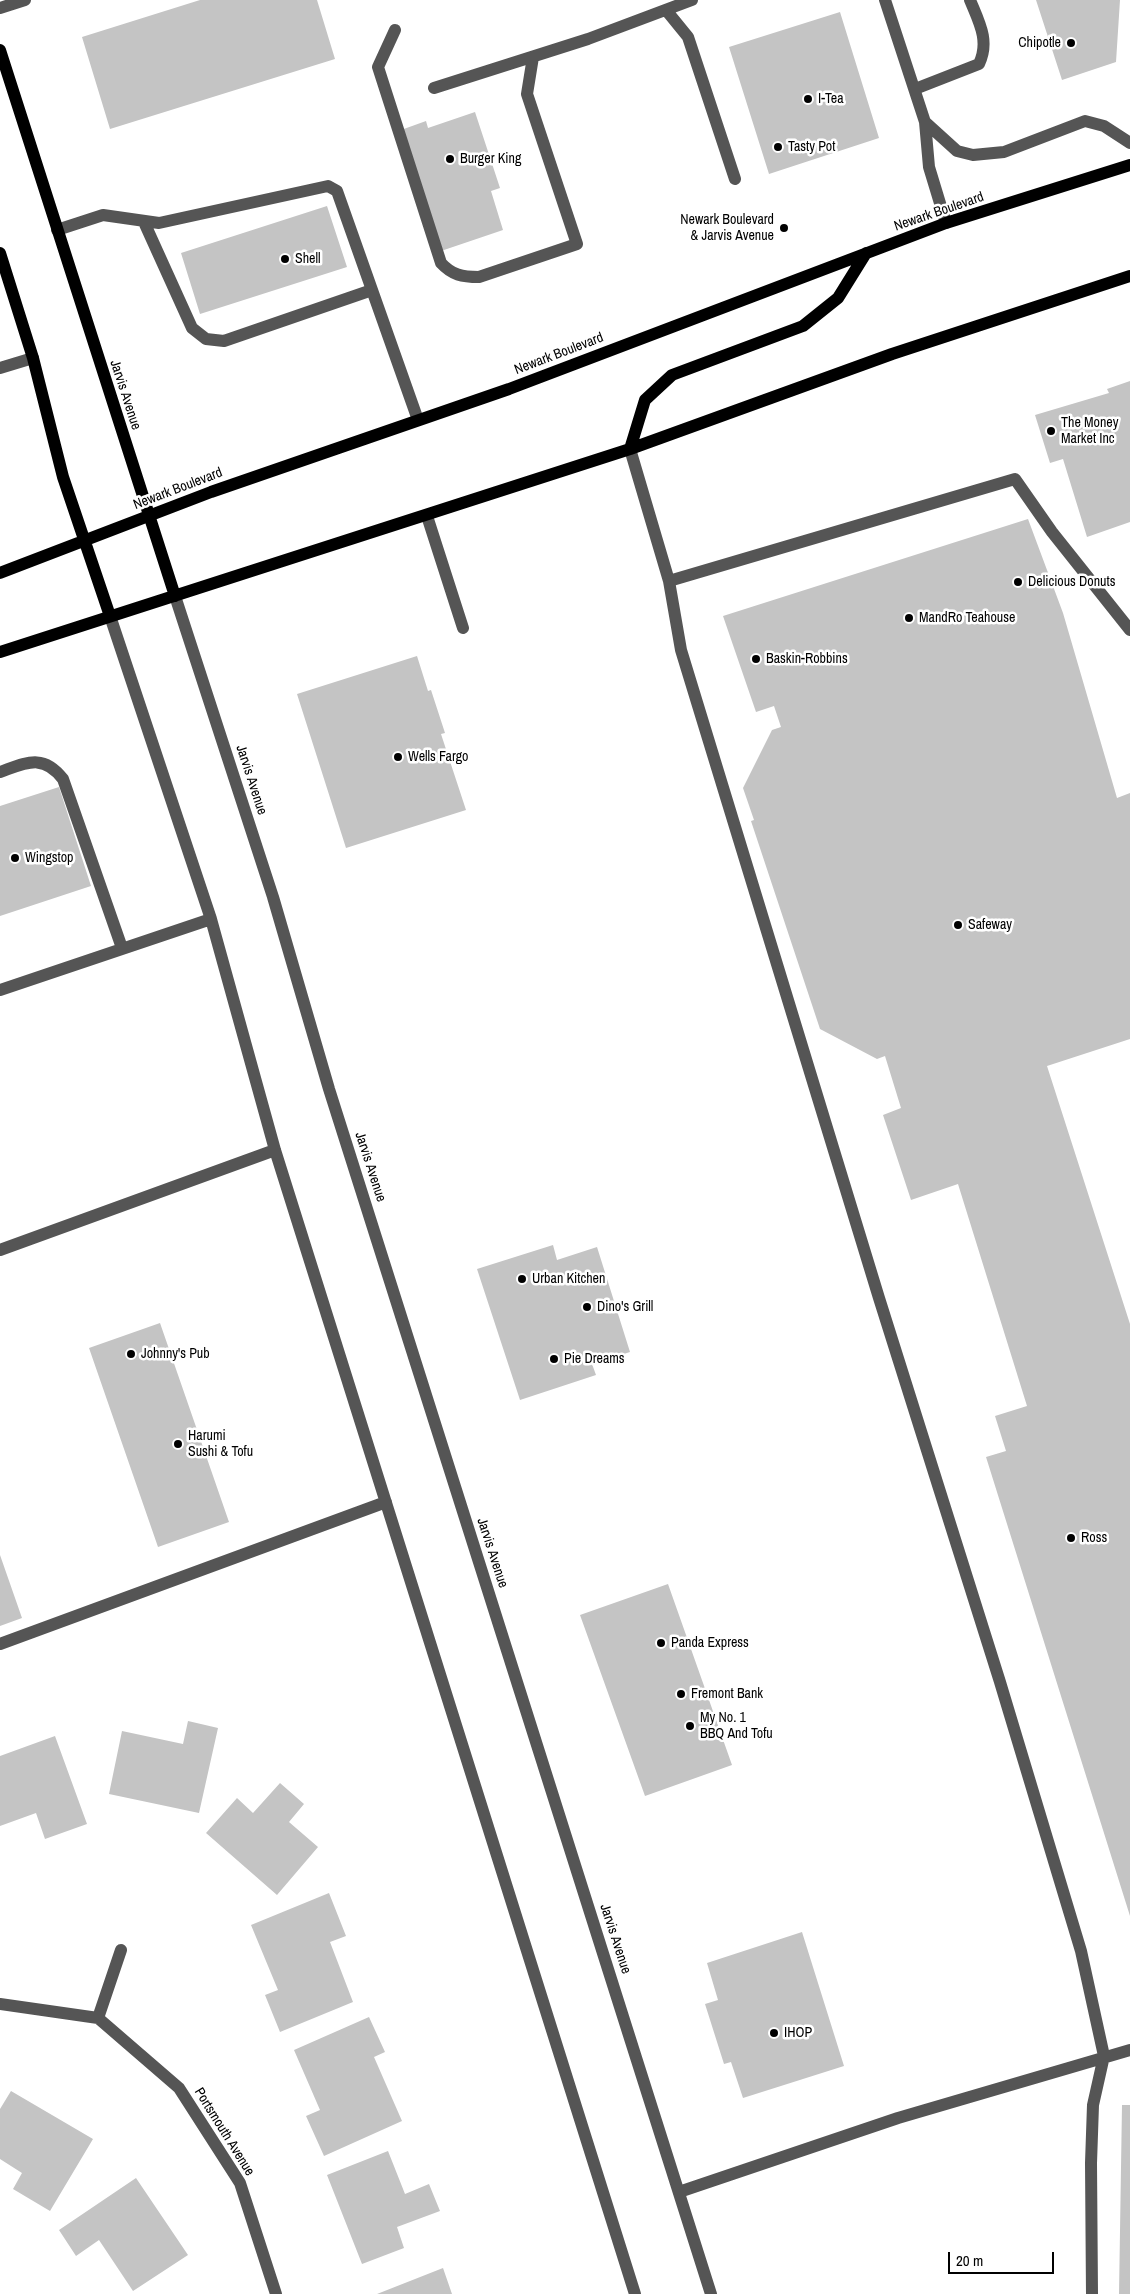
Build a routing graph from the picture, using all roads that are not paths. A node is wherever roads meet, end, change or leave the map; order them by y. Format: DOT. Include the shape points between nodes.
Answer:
graph roads {
  1 [pos="25,0"];
  2 [pos="692,0"];
  3 [pos="885,0"];
  4 [pos="970,0"];
  5 [pos="0,8"];
  6 [pos="666,10"];
  7 [pos="395,30"];
  8 [pos="0,50"];
  9 [pos="533,57"];
  10 [pos="434,88"];
  11 [pos="915,89"];
  12 [pos="925,122"];
  13 [pos="1130,143"];
  14 [pos="1130,165"];
  15 [pos="734,179"];
  16 [pos="144,222"];
  17 [pos="946,223"];
  18 [pos="57,230"];
  19 [pos="0,252"];
  20 [pos="866,254"];
  21 [pos="1130,276"];
  22 [pos="372,290"];
  23 [pos="33,358"];
  24 [pos="0,368"];
  25 [pos="418,420"];
  26 [pos="630,449"];
  27 [pos="149,516"];
  28 [pos="427,516"];
  29 [pos="85,541"];
  30 [pos="0,573"];
  31 [pos="669,581"];
  32 [pos="175,596"];
  33 [pos="110,616"];
  34 [pos="463,628"];
  35 [pos="1130,630"];
  36 [pos="0,652"];
  37 [pos="0,772"];
  38 [pos="211,919"];
  39 [pos="122,948"];
  40 [pos="0,990"];
  41 [pos="275,1150"];
  42 [pos="0,1250"];
  43 [pos="386,1502"];
  44 [pos="0,1644"];
  45 [pos="121,1950"];
  46 [pos="0,2004"];
  47 [pos="98,2018"];
  48 [pos="1130,2050"];
  49 [pos="1104,2056"];
  50 [pos="679,2192"];
  51 [pos="276,2294"];
  52 [pos="635,2294"];
  53 [pos="711,2294"];
  54 [pos="1092,2294"];
  1 -- 5 [label="street"];
  2 -- 6 [label="street"];
  3 -- 11 [label="street"];
  4 -- 11 [label="street" via="983,34 984,53 979,64"];
  6 -- 9 [label="street"];
  6 -- 15 [label="street" via="688,37"];
  7 -- 9 [label="street" via="378,67 440,263 450,272 464,277 479,277 577,244 528,94"];
  8 -- 18 [label="main road, Jarvis Avenue"];
  9 -- 10 [label="street"];
  11 -- 12 [label="street"];
  12 -- 13 [label="street" via="957,151 972,154 1004,152 1085,122 1104,126"];
  12 -- 17 [label="street" via="929,167"];
  14 -- 17 [label="main road, Newark Boulevard"];
  16 -- 18 [label="street" via="104,215"];
  16 -- 22 [label="street" via="159,224 328,186 337,191"];
  16 -- 22 [label="street" via="192,328 206,339 224,341"];
  17 -- 20 [label="main road, Newark Boulevard"];
  18 -- 27 [label="main road, Jarvis Avenue"];
  19 -- 23 [label="main road"];
  20 -- 25 [label="main road, Newark Boulevard" via="509,389"];
  20 -- 26 [label="main road" via="838,298 803,326 672,375 645,400"];
  21 -- 26 [label="main road" via="892,354"];
  22 -- 25 [label="street"];
  23 -- 24 [label="street"];
  23 -- 29 [label="main road" via="63,477"];
  25 -- 27 [label="main road, Newark Boulevard"];
  26 -- 28 [label="main road"];
  26 -- 31 [label="street"];
  27 -- 29 [label="main road, Newark Boulevard"];
  27 -- 32 [label="main road, Jarvis Avenue"];
  28 -- 32 [label="main road"];
  28 -- 34 [label="street"];
  29 -- 30 [label="main road, Newark Boulevard"];
  29 -- 33 [label="main road"];
  31 -- 35 [label="street" via="1015,479 1052,532"];
  31 -- 49 [label="street" via="681,650 876,1289 1003,1691 1081,1951"];
  32 -- 33 [label="main road"];
  32 -- 50 [label="street, Jarvis Avenue" via="273,897 330,1090"];
  33 -- 36 [label="main road"];
  33 -- 38 [label="street"];
  37 -- 39 [label="street" via="40,762 50,766 63,780"];
  38 -- 39 [label="street"];
  38 -- 41 [label="street"];
  39 -- 40 [label="street"];
  41 -- 42 [label="street"];
  41 -- 43 [label="street"];
  43 -- 44 [label="street"];
  43 -- 52 [label="street"];
  45 -- 47 [label="street"];
  46 -- 47 [label="street"];
  47 -- 51 [label="street, Portsmouth Avenue" via="179,2088 240,2183"];
  48 -- 49 [label="street"];
  49 -- 50 [label="street" via="898,2118"];
  49 -- 54 [label="street" via="1093,2105"];
  50 -- 53 [label="street, Jarvis Avenue"];
}
